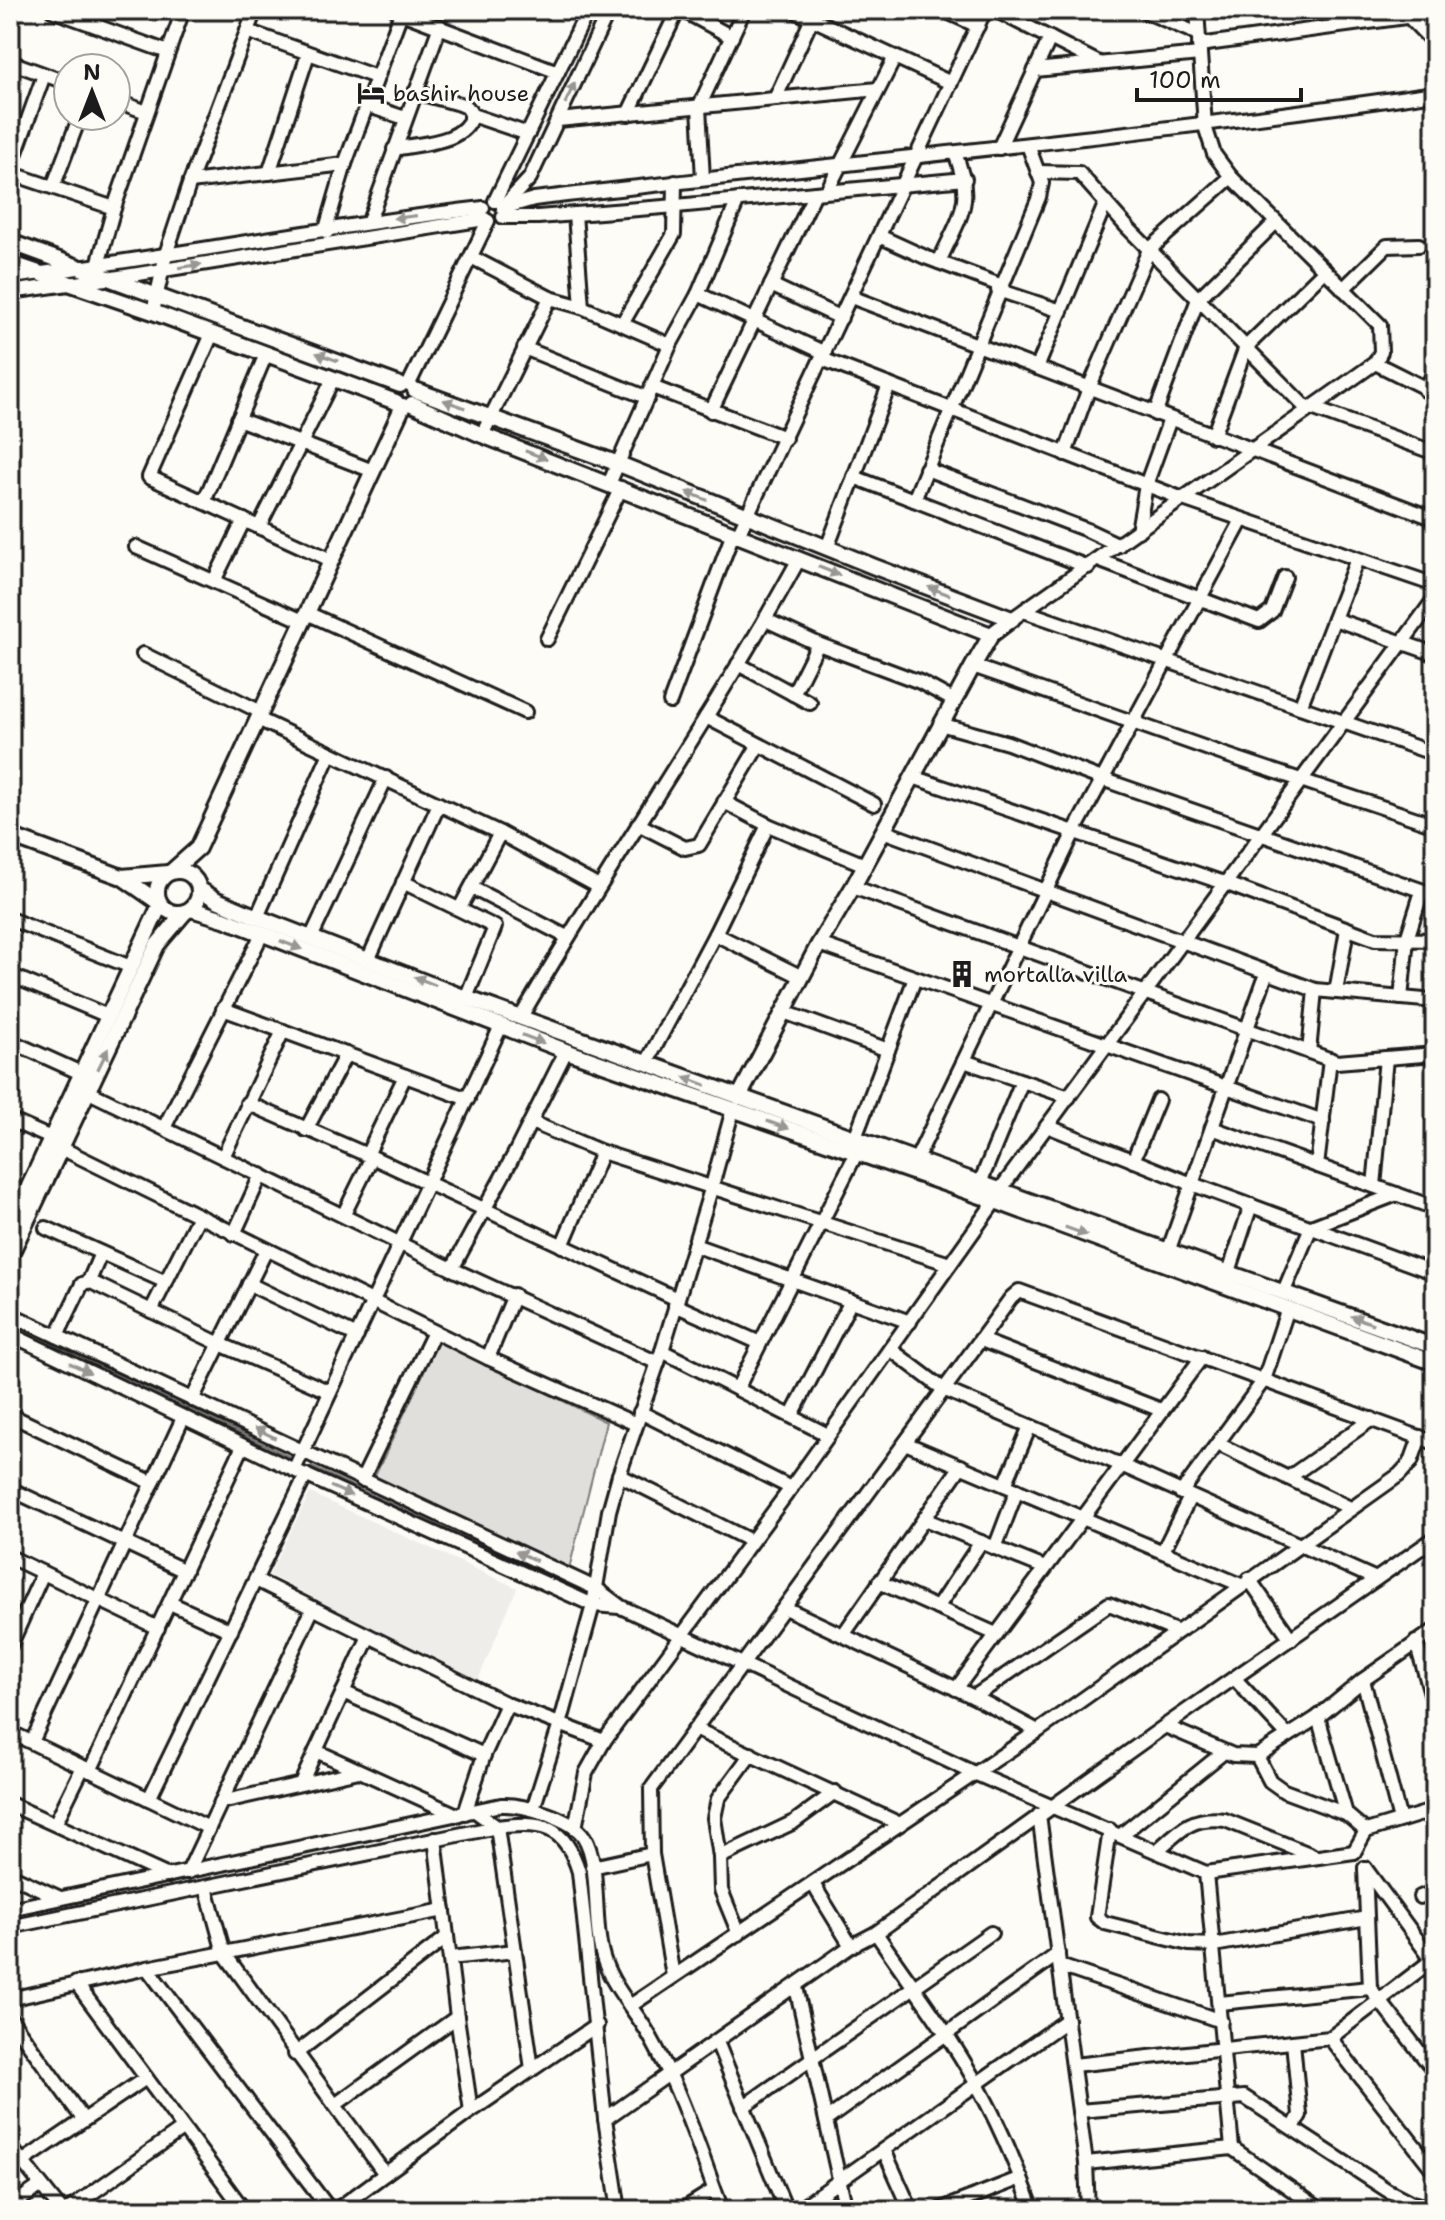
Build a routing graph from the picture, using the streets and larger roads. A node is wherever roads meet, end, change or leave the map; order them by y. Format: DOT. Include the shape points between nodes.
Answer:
graph roads {
  1 [pos="52,10"];
  2 [pos="183,10"];
  3 [pos="588,10"];
  4 [pos="609,10"];
  5 [pos="680,10"];
  6 [pos="744,10"];
  7 [pos="793,10"];
  8 [pos="943,10"];
  9 [pos="985,10"];
  10 [pos="995,10"];
  11 [pos="1142,10"];
  12 [pos="1197,10"];
  13 [pos="397,11"];
  14 [pos="250,12"];
  15 [pos="1405,13"];
  16 [pos="1435,13"];
  17 [pos="814,14"];
  18 [pos="440,26"];
  19 [pos="978,26"];
  20 [pos="247,31"];
  21 [pos="732,37"];
  22 [pos="1050,38"];
  23 [pos="1199,44"];
  24 [pos="1435,44"];
  25 [pos="168,52"];
  26 [pos="308,54"];
  27 [pos="895,57"];
  28 [pos="10,62"];
  29 [pos="1101,64"];
  30 [pos="1035,70"];
  31 [pos="558,72"];
  32 [pos="44,75"];
  33 [pos="376,77"];
  34 [pos="52,78"];
  35 [pos="951,83"];
  36 [pos="878,89"];
  37 [pos="415,92"];
  38 [pos="1435,93"];
  39 [pos="775,99"];
  40 [pos="366,105"];
  41 [pos="132,107"];
  42 [pos="699,107"];
  43 [pos="147,112"];
  44 [pos="628,114"];
  45 [pos="472,115"];
  46 [pos="405,118"];
  47 [pos="558,120"];
  48 [pos="1205,126"];
  49 [pos="74,132"];
  50 [pos="528,134"];
  51 [pos="1028,145"];
  52 [pos="999,148"];
  53 [pos="394,149"];
  54 [pos="955,153"];
  55 [pos="917,155"];
  56 [pos="345,164"];
  57 [pos="840,164"];
  58 [pos="10,171"];
  59 [pos="782,171"];
  60 [pos="1038,172"];
  61 [pos="269,173"];
  62 [pos="1231,177"];
  63 [pos="703,179"];
  64 [pos="965,179"];
  65 [pos="190,182"];
  66 [pos="675,182"];
  67 [pos="904,183"];
  68 [pos="53,187"];
  69 [pos="821,192"];
  70 [pos="783,196"];
  71 [pos="738,200"];
  72 [pos="1106,202"];
  73 [pos="676,206"];
  74 [pos="114,208"];
  75 [pos="501,208"];
  76 [pos="575,214"];
  77 [pos="485,216"];
  78 [pos="369,221"];
  79 [pos="1276,222"];
  80 [pos="326,229"];
  81 [pos="879,236"];
  82 [pos="10,242"];
  83 [pos="333,243"];
  84 [pos="1419,245"];
  85 [pos="1149,250"];
  86 [pos="166,254"];
  87 [pos="471,257"];
  88 [pos="939,262"];
  89 [pos="10,263"];
  90 [pos="91,267"];
  91 [pos="162,270"];
  92 [pos="1325,270"];
  93 [pos="39,274"];
  94 [pos="10,277"];
  95 [pos="113,278"];
  96 [pos="71,283"];
  97 [pos="771,285"];
  98 [pos="999,287"];
  99 [pos="1343,289"];
  100 [pos="10,292"];
  101 [pos="698,294"];
  102 [pos="157,295"];
  103 [pos="851,297"];
  104 [pos="550,298"];
  105 [pos="1198,299"];
  106 [pos="582,307"];
  107 [pos="1061,311"];
  108 [pos="153,312"];
  109 [pos="841,318"];
  110 [pos="755,320"];
  111 [pos="622,324"];
  112 [pos="212,334"];
  113 [pos="670,345"];
  114 [pos="976,345"];
  115 [pos="1246,347"];
  116 [pos="524,348"];
  117 [pos="266,354"];
  118 [pos="823,356"];
  119 [pos="1375,363"];
  120 [pos="1037,368"];
  121 [pos="1435,371"];
  122 [pos="333,379"];
  123 [pos="889,385"];
  124 [pos="1089,388"];
  125 [pos="1430,392"];
  126 [pos="650,393"];
  127 [pos="406,395"];
  128 [pos="950,409"];
  129 [pos="1310,409"];
  130 [pos="711,411"];
  131 [pos="1155,414"];
  132 [pos="489,417"];
  133 [pos="238,419"];
  134 [pos="1170,419"];
  135 [pos="482,435"];
  136 [pos="1213,436"];
  137 [pos="785,438"];
  138 [pos="301,443"];
  139 [pos="1251,450"];
  140 [pos="1435,453"];
  141 [pos="1065,454"];
  142 [pos="619,464"];
  143 [pos="926,469"];
  144 [pos="373,471"];
  145 [pos="854,477"];
  146 [pos="1146,485"];
  147 [pos="615,486"];
  148 [pos="1183,499"];
  149 [pos="914,500"];
  150 [pos="204,502"];
  151 [pos="748,517"];
  152 [pos="1435,519"];
  153 [pos="244,520"];
  154 [pos="1242,520"];
  155 [pos="259,527"];
  156 [pos="1138,531"];
  157 [pos="735,534"];
  158 [pos="1119,545"];
  159 [pos="136,547"];
  160 [pos="827,548"];
  161 [pos="799,559"];
  162 [pos="1357,559"];
  163 [pos="331,560"];
  164 [pos="1093,564"];
  165 [pos="1285,577"];
  166 [pos="214,581"];
  167 [pos="1435,585"];
  168 [pos="1200,598"];
  169 [pos="1435,598"];
  170 [pos="1018,615"];
  171 [pos="305,617"];
  172 [pos="1334,619"];
  173 [pos="766,620"];
  174 [pos="991,635"];
  175 [pos="547,639"];
  176 [pos="1403,643"];
  177 [pos="818,644"];
  178 [pos="143,654"];
  179 [pos="1435,654"];
  180 [pos="1167,659"];
  181 [pos="738,664"];
  182 [pos="973,666"];
  183 [pos="793,694"];
  184 [pos="953,700"];
  185 [pos="670,702"];
  186 [pos="810,703"];
  187 [pos="1300,707"];
  188 [pos="525,712"];
  189 [pos="260,716"];
  190 [pos="706,717"];
  191 [pos="1134,721"];
  192 [pos="1346,723"];
  193 [pos="940,724"];
  194 [pos="758,746"];
  195 [pos="330,753"];
  196 [pos="1435,754"];
  197 [pos="913,777"];
  198 [pos="386,778"];
  199 [pos="1102,779"];
  200 [pos="1303,780"];
  201 [pos="724,802"];
  202 [pos="439,804"];
  203 [pos="874,804"];
  204 [pos="638,824"];
  205 [pos="768,825"];
  206 [pos="1435,825"];
  207 [pos="883,831"];
  208 [pos="1074,832"];
  209 [pos="500,833"];
  210 [pos="10,836"];
  211 [pos="1263,836"];
  212 [pos="198,848"];
  213 [pos="865,865"];
  214 [pos="169,873"];
  215 [pos="122,877"];
  216 [pos="403,882"];
  217 [pos="1227,884"];
  218 [pos="198,886"];
  219 [pos="599,887"];
  220 [pos="853,887"];
  221 [pos="472,888"];
  222 [pos="1046,891"];
  223 [pos="1429,893"];
  224 [pos="159,903"];
  225 [pos="460,908"];
  226 [pos="188,910"];
  227 [pos="257,917"];
  228 [pos="10,919"];
  229 [pos="1347,929"];
  230 [pos="262,934"];
  231 [pos="715,934"];
  232 [pos="567,937"];
  233 [pos="311,938"];
  234 [pos="1407,939"];
  235 [pos="1435,940"];
  236 [pos="1184,942"];
  237 [pos="819,944"];
  238 [pos="1018,947"];
  239 [pos="369,958"];
  240 [pos="131,967"];
  241 [pos="1267,972"];
  242 [pos="10,975"];
  243 [pos="802,977"];
  244 [pos="915,978"];
  245 [pos="1315,990"];
  246 [pos="1336,992"];
  247 [pos="1146,993"];
  248 [pos="466,998"];
  249 [pos="1401,998"];
  250 [pos="1435,1001"];
  251 [pos="991,1004"];
  252 [pos="223,1009"];
  253 [pos="784,1012"];
  254 [pos="108,1016"];
  255 [pos="521,1017"];
  256 [pos="501,1026"];
  257 [pos="1247,1029"];
  258 [pos="283,1031"];
  259 [pos="10,1041"];
  260 [pos="1107,1045"];
  261 [pos="888,1050"];
  262 [pos="566,1051"];
  263 [pos="1309,1052"];
  264 [pos="346,1054"];
  265 [pos="1435,1054"];
  266 [pos="1386,1058"];
  267 [pos="1330,1059"];
  268 [pos="964,1061"];
  269 [pos="647,1062"];
  270 [pos="81,1073"];
  271 [pos="405,1076"];
  272 [pos="1022,1081"];
  273 [pos="1226,1087"];
  274 [pos="87,1091"];
  275 [pos="1069,1097"];
  276 [pos="468,1099"];
  277 [pos="1158,1100"];
  278 [pos="247,1103"];
  279 [pos="736,1103"];
  280 [pos="10,1120"];
  281 [pos="1323,1121"];
  282 [pos="531,1122"];
  283 [pos="1047,1126"];
  284 [pos="164,1128"];
  285 [pos="1212,1128"];
  286 [pos="306,1130"];
  287 [pos="56,1143"];
  288 [pos="856,1145"];
  289 [pos="602,1152"];
  290 [pos="370,1156"];
  291 [pos="223,1157"];
  292 [pos="916,1160"];
  293 [pos="1133,1161"];
  294 [pos="1317,1166"];
  295 [pos="261,1175"];
  296 [pos="428,1183"];
  297 [pos="980,1183"];
  298 [pos="1192,1184"];
  299 [pos="712,1186"];
  300 [pos="1374,1186"];
  301 [pos="1397,1194"];
  302 [pos="998,1195"];
  303 [pos="1251,1205"];
  304 [pos="1435,1208"];
  305 [pos="485,1210"];
  306 [pos="344,1214"];
  307 [pos="199,1216"];
  308 [pos="821,1222"];
  309 [pos="10,1227"];
  310 [pos="1311,1227"];
  311 [pos="46,1228"];
  312 [pos="234,1234"];
  313 [pos="400,1242"];
  314 [pos="694,1245"];
  315 [pos="562,1246"];
  316 [pos="1169,1249"];
  317 [pos="266,1250"];
  318 [pos="101,1253"];
  319 [pos="10,1256"];
  320 [pos="950,1264"];
  321 [pos="452,1269"];
  322 [pos="1229,1272"];
  323 [pos="1435,1273"];
  324 [pos="792,1280"];
  325 [pos="89,1281"];
  326 [pos="166,1282"];
  327 [pos="249,1284"];
  328 [pos="1284,1291"];
  329 [pos="514,1295"];
  330 [pos="851,1301"];
  331 [pos="372,1302"];
  332 [pos="676,1302"];
  333 [pos="1288,1308"];
  334 [pos="151,1311"];
  335 [pos="10,1314"];
  336 [pos="910,1322"];
  337 [pos="434,1332"];
  338 [pos="10,1334"];
  339 [pos="57,1336"];
  340 [pos="357,1336"];
  341 [pos="981,1340"];
  342 [pos="760,1343"];
  343 [pos="220,1344"];
  344 [pos="1435,1347"];
  345 [pos="890,1349"];
  346 [pos="660,1357"];
  347 [pos="1202,1357"];
  348 [pos="488,1358"];
  349 [pos="1435,1363"];
  350 [pos="1264,1380"];
  351 [pos="737,1389"];
  352 [pos="943,1389"];
  353 [pos="330,1392"];
  354 [pos="192,1400"];
  355 [pos="1161,1410"];
  356 [pos="10,1415"];
  357 [pos="792,1415"];
  358 [pos="183,1418"];
  359 [pos="638,1418"];
  360 [pos="1372,1419"];
  361 [pos="1030,1426"];
  362 [pos="828,1435"];
  363 [pos="1420,1437"];
  364 [pos="905,1443"];
  365 [pos="1435,1443"];
  366 [pos="1218,1444"];
  367 [pos="243,1446"];
  368 [pos="302,1451"];
  369 [pos="1121,1465"];
  370 [pos="961,1466"];
  371 [pos="294,1470"];
  372 [pos="306,1475"];
  373 [pos="619,1475"];
  374 [pos="1288,1478"];
  375 [pos="362,1480"];
  376 [pos="153,1483"];
  377 [pos="1011,1487"];
  378 [pos="791,1488"];
  379 [pos="10,1489"];
  380 [pos="1186,1495"];
  381 [pos="1350,1508"];
  382 [pos="1083,1516"];
  383 [pos="924,1519"];
  384 [pos="1435,1538"];
  385 [pos="751,1541"];
  386 [pos="125,1542"];
  387 [pos="981,1542"];
  388 [pos="1299,1545"];
  389 [pos="995,1548"];
  390 [pos="1163,1551"];
  391 [pos="10,1557"];
  392 [pos="1045,1568"];
  393 [pos="185,1571"];
  394 [pos="43,1573"];
  395 [pos="1376,1579"];
  396 [pos="256,1580"];
  397 [pos="879,1582"];
  398 [pos="1245,1582"];
  399 [pos="597,1589"];
  400 [pos="99,1600"];
  401 [pos="170,1603"];
  402 [pos="593,1605"];
  403 [pos="621,1607"];
  404 [pos="313,1608"];
  405 [pos="785,1608"];
  406 [pos="937,1608"];
  407 [pos="14,1628"];
  408 [pos="158,1628"];
  409 [pos="1435,1630"];
  410 [pos="231,1631"];
  411 [pos="1176,1631"];
  412 [pos="996,1634"];
  413 [pos="843,1635"];
  414 [pos="369,1636"];
  415 [pos="681,1636"];
  416 [pos="1291,1639"];
  417 [pos="1416,1642"];
  418 [pos="10,1646"];
  419 [pos="744,1664"];
  420 [pos="1235,1679"];
  421 [pos="1363,1680"];
  422 [pos="956,1689"];
  423 [pos="343,1692"];
  424 [pos="974,1697"];
  425 [pos="507,1704"];
  426 [pos="1435,1707"];
  427 [pos="1318,1717"];
  428 [pos="559,1726"];
  429 [pos="1165,1726"];
  430 [pos="695,1729"];
  431 [pos="1038,1731"];
  432 [pos="10,1732"];
  433 [pos="1288,1736"];
  434 [pos="604,1741"];
  435 [pos="32,1742"];
  436 [pos="316,1751"];
  437 [pos="1224,1752"];
  438 [pos="751,1754"];
  439 [pos="484,1755"];
  440 [pos="1257,1756"];
  441 [pos="86,1769"];
  442 [pos="360,1771"];
  443 [pos="974,1773"];
  444 [pos="301,1783"];
  445 [pos="835,1792"];
  446 [pos="149,1799"];
  447 [pos="221,1802"];
  448 [pos="10,1804"];
  449 [pos="1053,1806"];
  450 [pos="533,1809"];
  451 [pos="1435,1810"];
  452 [pos="465,1813"];
  453 [pos="1346,1814"];
  454 [pos="1039,1815"];
  455 [pos="1400,1820"];
  456 [pos="55,1824"];
  457 [pos="900,1824"];
  458 [pos="497,1827"];
  459 [pos="209,1828"];
  460 [pos="575,1828"];
  461 [pos="1366,1831"];
  462 [pos="1115,1832"];
  463 [pos="435,1839"];
  464 [pos="1157,1851"];
  465 [pos="1354,1852"];
  466 [pos="652,1854"];
  467 [pos="720,1857"];
  468 [pos="1315,1857"];
  469 [pos="592,1867"];
  470 [pos="1365,1868"];
  471 [pos="188,1872"];
  472 [pos="1206,1873"];
  473 [pos="10,1875"];
  474 [pos="168,1876"];
  475 [pos="813,1884"];
  476 [pos="206,1887"];
  477 [pos="1435,1891"];
  478 [pos="1420,1897"];
  479 [pos="60,1898"];
  480 [pos="10,1909"];
  481 [pos="444,1910"];
  482 [pos="1367,1918"];
  483 [pos="10,1927"];
  484 [pos="876,1933"];
  485 [pos="991,1933"];
  486 [pos="739,1934"];
  487 [pos="447,1937"];
  488 [pos="1214,1945"];
  489 [pos="851,1946"];
  490 [pos="515,1951"];
  491 [pos="224,1953"];
  492 [pos="450,1958"];
  493 [pos="1059,1960"];
  494 [pos="1434,1961"];
  495 [pos="147,1968"];
  496 [pos="673,1976"];
  497 [pos="76,1983"];
  498 [pos="796,1987"];
  499 [pos="912,1987"];
  500 [pos="1370,1988"];
  501 [pos="10,1999"];
  502 [pos="1380,2001"];
  503 [pos="1220,2003"];
  504 [pos="630,2006"];
  505 [pos="457,2017"];
  506 [pos="10,2018"];
  507 [pos="1067,2020"];
  508 [pos="1221,2021"];
  509 [pos="597,2025"];
  510 [pos="947,2035"];
  511 [pos="1330,2038"];
  512 [pos="717,2042"];
  513 [pos="1293,2042"];
  514 [pos="1224,2049"];
  515 [pos="295,2054"];
  516 [pos="812,2060"];
  517 [pos="1073,2065"];
  518 [pos="532,2069"];
  519 [pos="1435,2072"];
  520 [pos="670,2075"];
  521 [pos="146,2078"];
  522 [pos="977,2083"];
  523 [pos="1228,2098"];
  524 [pos="335,2105"];
  525 [pos="743,2107"];
  526 [pos="471,2111"];
  527 [pos="1079,2111"];
  528 [pos="83,2119"];
  529 [pos="605,2119"];
  530 [pos="826,2120"];
  531 [pos="1293,2128"];
  532 [pos="182,2129"];
  533 [pos="10,2146"];
  534 [pos="1232,2148"];
  535 [pos="884,2150"];
  536 [pos="22,2162"];
  537 [pos="1086,2163"];
  538 [pos="1435,2172"];
  539 [pos="385,2174"];
  540 [pos="1021,2178"];
  541 [pos="839,2182"];
  542 [pos="40,2186"];
  543 [pos="714,2190"];
  544 [pos="10,2207"];
  545 [pos="1317,2209"];
  546 [pos="1433,2209"];
  547 [pos="61,2210"];
  548 [pos="68,2210"];
  549 [pos="244,2210"];
  550 [pos="333,2210"];
  551 [pos="619,2210"];
  552 [pos="682,2210"];
  553 [pos="722,2210"];
  554 [pos="786,2210"];
  555 [pos="798,2210"];
  556 [pos="846,2210"];
  557 [pos="911,2210"];
  558 [pos="939,2210"];
  559 [pos="1033,2210"];
  560 [pos="1088,2210"];
  1 -- 25 [label="street"];
  2 -- 25 [label="street"];
  3 -- 31 [label="street"];
  47 -- 4 [label="street, one-way"];
  5 -- 21 [label="street"];
  5 -- 44 [label="street"];
  6 -- 21 [label="street"];
  7 -- 17 [label="street"];
  8 -- 19 [label="street"];
  9 -- 19 [label="street"];
  10 -- 22 [label="street"];
  11 -- 23 [label="street"];
  12 -- 23 [label="street"];
  13 -- 18 [label="street"];
  13 -- 33 [label="street"];
  14 -- 20 [label="street"];
  15 -- 16 [label="street"];
  15 -- 23 [label="street"];
  15 -- 24 [label="street"];
  17 -- 27 [label="street"];
  17 -- 39 [label="street"];
  18 -- 31 [label="street"];
  18 -- 37 [label="street"];
  19 -- 35 [label="street"];
  20 -- 26 [label="street"];
  20 -- 65 [label="street"];
  21 -- 42 [label="street"];
  22 -- 29 [label="street"];
  22 -- 30 [label="street"];
  23 -- 29 [label="street"];
  23 -- 48 [label="street"];
  25 -- 43 [label="street"];
  26 -- 33 [label="street"];
  26 -- 61 [label="street"];
  27 -- 35 [label="street"];
  27 -- 36 [label="street"];
  28 -- 32 [label="street"];
  29 -- 30 [label="street"];
  30 -- 52 [label="street"];
  31 -- 50 [label="street"];
  32 -- 34 [label="street"];
  32 -- 58 [label="street"];
  33 -- 40 [label="street"];
  35 -- 55 [label="street"];
  36 -- 39 [label="street"];
  36 -- 57 [label="street"];
  37 -- 45 [label="street" via="460,104"];
  37 -- 46 [label="street"];
  38 -- 48 [label="street"];
  39 -- 42 [label="street"];
  40 -- 46 [label="street"];
  40 -- 56 [label="street"];
  41 -- 43 [label="street"];
  42 -- 44 [label="street"];
  42 -- 63 [label="street"];
  43 -- 74 [label="street"];
  44 -- 47 [label="street"];
  45 -- 50 [label="street"];
  45 -- 53 [label="street" via="469,126 450,137"];
  46 -- 53 [label="street"];
  47 -- 75 [label="street" via="530,178"];
  48 -- 51 [label="street"];
  48 -- 62 [label="street" via="1214,154"];
  49 -- 68 [label="street"];
  50 -- 75 [label="street"];
  51 -- 52 [label="street"];
  51 -- 60 [label="street"];
  52 -- 54 [label="street"];
  53 -- 78 [label="street"];
  54 -- 55 [label="street"];
  54 -- 64 [label="street"];
  55 -- 57 [label="street"];
  55 -- 67 [label="street"];
  56 -- 61 [label="street"];
  56 -- 80 [label="street"];
  57 -- 59 [label="street"];
  57 -- 69 [label="street"];
  58 -- 68 [label="street"];
  59 -- 63 [label="street"];
  59 -- 70 [label="street"];
  60 -- 72 [label="street" via="1079,173"];
  60 -- 98 [label="street" via="1039,197"];
  61 -- 65 [label="street"];
  62 -- 79 [label="street"];
  62 -- 85 [label="street"];
  63 -- 66 [label="street"];
  64 -- 67 [label="street"];
  64 -- 88 [label="street" via="966,202"];
  65 -- 86 [label="street"];
  66 -- 73 [label="street"];
  66 -- 75 [label="street" via="534,199"];
  67 -- 69 [label="street"];
  67 -- 81 [label="street"];
  68 -- 74 [label="street"];
  69 -- 70 [label="street"];
  69 -- 97 [label="street"];
  70 -- 71 [label="street"];
  71 -- 73 [label="street"];
  71 -- 101 [label="street"];
  72 -- 85 [label="street"];
  72 -- 107 [label="street"];
  73 -- 76 [label="street"];
  73 -- 111 [label="street" via="674,234"];
  74 -- 90 [label="street"];
  75 -- 76 [label="street"];
  75 -- 77 [label="street" via="496,222"];
  75 -- 77 [label="street" via="485,203"];
  76 -- 106 [label="street"];
  77 -- 78 [label="street, one-way"];
  77 -- 83 [label="street"];
  77 -- 87 [label="street"];
  78 -- 80 [label="street"];
  79 -- 92 [label="street"];
  79 -- 105 [label="street"];
  80 -- 83 [label="street"];
  80 -- 86 [label="street"];
  81 -- 88 [label="street"];
  81 -- 103 [label="street"];
  82 -- 90 [label="street"];
  91 -- 83 [label="street, one-way"];
  84 -- 99 [label="street" via="1387,246"];
  85 -- 105 [label="street"];
  85 -- 124 [label="street"];
  86 -- 90 [label="street"];
  86 -- 91 [label="street"];
  87 -- 104 [label="street"];
  87 -- 127 [label="street"];
  88 -- 98 [label="street"];
  89 -- 93 [label="street"];
  90 -- 93 [label="street"];
  90 -- 95 [label="street"];
  91 -- 95 [label="street"];
  91 -- 102 [label="street"];
  92 -- 99 [label="street"];
  92 -- 115 [label="street"];
  93 -- 94 [label="street"];
  93 -- 96 [label="street"];
  95 -- 96 [label="street"];
  95 -- 102 [label="street"];
  96 -- 100 [label="street"];
  96 -- 108 [label="street"];
  97 -- 109 [label="street"];
  97 -- 110 [label="street"];
  98 -- 107 [label="street"];
  98 -- 114 [label="street"];
  99 -- 119 [label="street" via="1380,325 1381,352"];
  101 -- 110 [label="street"];
  101 -- 113 [label="street"];
  102 -- 108 [label="street"];
  127 -- 102 [label="street, one-way"];
  103 -- 109 [label="street"];
  103 -- 114 [label="street"];
  104 -- 106 [label="street"];
  104 -- 116 [label="street"];
  105 -- 115 [label="street"];
  105 -- 131 [label="street"];
  106 -- 111 [label="street"];
  107 -- 120 [label="street"];
  108 -- 112 [label="street"];
  109 -- 118 [label="street"];
  110 -- 118 [label="street"];
  110 -- 130 [label="street"];
  111 -- 113 [label="street"];
  112 -- 117 [label="street"];
  112 -- 150 [label="street" via="149,474"];
  113 -- 126 [label="street"];
  114 -- 120 [label="street"];
  114 -- 128 [label="street"];
  115 -- 129 [label="street"];
  115 -- 136 [label="street"];
  116 -- 126 [label="street"];
  116 -- 132 [label="street"];
  117 -- 122 [label="street"];
  117 -- 133 [label="street"];
  118 -- 123 [label="street"];
  118 -- 137 [label="street"];
  119 -- 125 [label="street"];
  119 -- 129 [label="street"];
  120 -- 124 [label="street"];
  121 -- 125 [label="street"];
  122 -- 127 [label="street"];
  122 -- 138 [label="street"];
  123 -- 128 [label="street"];
  123 -- 145 [label="street"];
  124 -- 131 [label="street"];
  124 -- 141 [label="street"];
  126 -- 130 [label="street"];
  126 -- 142 [label="street"];
  132 -- 127 [label="street, one-way"];
  127 -- 135 [label="street"];
  127 -- 144 [label="street"];
  128 -- 141 [label="street"];
  128 -- 143 [label="street"];
  129 -- 139 [label="street"];
  129 -- 140 [label="street"];
  130 -- 137 [label="street"];
  131 -- 134 [label="street"];
  132 -- 135 [label="street"];
  132 -- 142 [label="street"];
  133 -- 138 [label="street"];
  133 -- 150 [label="street"];
  134 -- 136 [label="street"];
  134 -- 146 [label="street"];
  135 -- 147 [label="street, one-way"];
  136 -- 139 [label="street"];
  137 -- 151 [label="street"];
  138 -- 144 [label="street"];
  138 -- 155 [label="street"];
  139 -- 148 [label="street"];
  139 -- 152 [label="street"];
  141 -- 146 [label="street"];
  142 -- 147 [label="street"];
  151 -- 142 [label="street, one-way"];
  143 -- 149 [label="street"];
  143 -- 158 [label="street"];
  144 -- 163 [label="street"];
  145 -- 149 [label="street"];
  145 -- 160 [label="street"];
  146 -- 148 [label="street"];
  146 -- 156 [label="street"];
  147 -- 157 [label="street"];
  147 -- 175 [label="street"];
  148 -- 154 [label="street"];
  148 -- 156 [label="street"];
  149 -- 164 [label="street"];
  150 -- 153 [label="street"];
  151 -- 157 [label="street"];
  151 -- 160 [label="street"];
  153 -- 155 [label="street"];
  153 -- 166 [label="street"];
  154 -- 162 [label="street"];
  154 -- 168 [label="street"];
  155 -- 163 [label="street"];
  156 -- 158 [label="street"];
  157 -- 161 [label="street"];
  157 -- 185 [label="street"];
  158 -- 164 [label="street"];
  159 -- 166 [label="street"];
  170 -- 160 [label="street, one-way"];
  161 -- 173 [label="street"];
  161 -- 174 [label="street, one-way"];
  162 -- 167 [label="street"];
  162 -- 172 [label="street"];
  163 -- 171 [label="street"];
  164 -- 168 [label="street"];
  164 -- 170 [label="street"];
  165 -- 168 [label="street" via="1272,611 1259,621"];
  166 -- 171 [label="street"];
  168 -- 180 [label="street"];
  169 -- 176 [label="street"];
  170 -- 174 [label="street"];
  170 -- 180 [label="street"];
  171 -- 188 [label="street"];
  171 -- 189 [label="street"];
  172 -- 176 [label="street"];
  172 -- 187 [label="street"];
  173 -- 177 [label="street"];
  173 -- 181 [label="street"];
  174 -- 182 [label="street"];
  176 -- 179 [label="street"];
  176 -- 192 [label="street"];
  177 -- 183 [label="street"];
  177 -- 184 [label="street"];
  178 -- 189 [label="street"];
  180 -- 187 [label="street"];
  180 -- 191 [label="street"];
  181 -- 183 [label="street"];
  181 -- 190 [label="street"];
  182 -- 184 [label="street"];
  182 -- 191 [label="street"];
  183 -- 186 [label="street"];
  184 -- 193 [label="street"];
  187 -- 192 [label="street"];
  189 -- 195 [label="street"];
  189 -- 212 [label="street"];
  190 -- 194 [label="street"];
  190 -- 204 [label="street"];
  191 -- 199 [label="street"];
  191 -- 200 [label="street"];
  192 -- 196 [label="street"];
  192 -- 200 [label="street"];
  193 -- 197 [label="street"];
  193 -- 199 [label="street"];
  194 -- 201 [label="street"];
  194 -- 203 [label="street"];
  195 -- 198 [label="street"];
  195 -- 227 [label="street"];
  197 -- 207 [label="street"];
  197 -- 208 [label="street"];
  198 -- 202 [label="street"];
  198 -- 233 [label="street"];
  199 -- 208 [label="street"];
  199 -- 211 [label="street"];
  200 -- 206 [label="street"];
  200 -- 211 [label="street"];
  201 -- 204 [label="street" via="699,845 691,849"];
  201 -- 205 [label="street"];
  202 -- 209 [label="street"];
  202 -- 216 [label="street"];
  204 -- 219 [label="street"];
  205 -- 213 [label="street"];
  205 -- 231 [label="street"];
  207 -- 213 [label="street"];
  207 -- 222 [label="street"];
  208 -- 217 [label="street"];
  208 -- 222 [label="street"];
  209 -- 219 [label="street"];
  209 -- 221 [label="street"];
  210 -- 215 [label="street"];
  211 -- 217 [label="street"];
  211 -- 223 [label="street"];
  212 -- 214 [label="street"];
  212 -- 218 [label="street"];
  213 -- 220 [label="street"];
  214 -- 215 [label="street"];
  214 -- 218 [label="street" via="189,874"];
  214 -- 224 [label="street" via="157,886"];
  215 -- 224 [label="street"];
  216 -- 225 [label="street"];
  216 -- 239 [label="street"];
  217 -- 229 [label="street"];
  217 -- 236 [label="street"];
  218 -- 226 [label="street" via="199,898"];
  218 -- 227 [label="street"];
  219 -- 232 [label="street"];
  220 -- 237 [label="street"];
  220 -- 238 [label="street"];
  221 -- 225 [label="street"];
  221 -- 232 [label="street"];
  222 -- 236 [label="street"];
  222 -- 238 [label="street"];
  223 -- 234 [label="street"];
  224 -- 226 [label="street" via="174,913"];
  224 -- 240 [label="street"];
  225 -- 248 [label="street" via="495,927"];
  226 -- 230 [label="street"];
  274 -- 226 [label="street, one-way" via="157,945"];
  227 -- 233 [label="street"];
  228 -- 240 [label="street"];
  229 -- 234 [label="street" via="1375,939"];
  229 -- 246 [label="street"];
  230 -- 252 [label="street"];
  230 -- 256 [label="street, one-way"];
  231 -- 243 [label="street"];
  231 -- 269 [label="street"];
  232 -- 255 [label="street"];
  233 -- 239 [label="street"];
  234 -- 235 [label="street"];
  234 -- 249 [label="street"];
  236 -- 241 [label="street"];
  236 -- 247 [label="street"];
  237 -- 243 [label="street"];
  237 -- 244 [label="street"];
  238 -- 247 [label="street"];
  238 -- 251 [label="street"];
  248 -- 239 [label="street, one-way"];
  240 -- 254 [label="street"];
  241 -- 245 [label="street"];
  241 -- 257 [label="street"];
  242 -- 254 [label="street"];
  243 -- 253 [label="street"];
  244 -- 251 [label="street"];
  244 -- 261 [label="street"];
  245 -- 246 [label="street"];
  245 -- 263 [label="street"];
  246 -- 249 [label="street"];
  247 -- 257 [label="street"];
  247 -- 260 [label="street"];
  248 -- 255 [label="street"];
  249 -- 250 [label="street"];
  251 -- 260 [label="street"];
  251 -- 268 [label="street"];
  252 -- 258 [label="street"];
  252 -- 284 [label="street"];
  253 -- 261 [label="street"];
  253 -- 279 [label="street"];
  254 -- 270 [label="street"];
  255 -- 269 [label="street"];
  256 -- 262 [label="street, one-way"];
  256 -- 276 [label="street"];
  257 -- 263 [label="street"];
  257 -- 273 [label="street"];
  258 -- 264 [label="street"];
  258 -- 278 [label="street"];
  259 -- 270 [label="street"];
  260 -- 273 [label="street"];
  260 -- 275 [label="street"];
  261 -- 288 [label="street"];
  262 -- 279 [label="street"];
  262 -- 282 [label="street"];
  263 -- 267 [label="street"];
  264 -- 271 [label="street"];
  264 -- 286 [label="street"];
  265 -- 266 [label="street"];
  266 -- 267 [label="street"];
  266 -- 300 [label="street"];
  267 -- 281 [label="street"];
  268 -- 272 [label="street"];
  268 -- 292 [label="street"];
  279 -- 269 [label="street, one-way"];
  270 -- 287 [label="street"];
  271 -- 276 [label="street"];
  271 -- 290 [label="street"];
  272 -- 275 [label="street"];
  272 -- 297 [label="street"];
  273 -- 281 [label="street"];
  273 -- 285 [label="street"];
  274 -- 284 [label="street"];
  274 -- 287 [label="street"];
  275 -- 283 [label="street"];
  276 -- 296 [label="street"];
  277 -- 293 [label="street"];
  278 -- 286 [label="street"];
  278 -- 291 [label="street"];
  279 -- 288 [label="street"];
  279 -- 299 [label="street"];
  280 -- 287 [label="street"];
  281 -- 294 [label="street"];
  282 -- 289 [label="street"];
  282 -- 305 [label="street"];
  283 -- 293 [label="street"];
  283 -- 302 [label="street"];
  284 -- 291 [label="street"];
  285 -- 294 [label="street"];
  285 -- 298 [label="street"];
  286 -- 290 [label="street"];
  287 -- 307 [label="street"];
  287 -- 309 [label="street"];
  287 -- 319 [label="street"];
  288 -- 292 [label="street"];
  288 -- 302 [label="street"];
  288 -- 308 [label="street"];
  289 -- 299 [label="street"];
  289 -- 315 [label="street"];
  290 -- 296 [label="street"];
  290 -- 306 [label="street"];
  291 -- 295 [label="street"];
  292 -- 297 [label="street"];
  293 -- 298 [label="street"];
  294 -- 300 [label="street"];
  295 -- 306 [label="street"];
  295 -- 312 [label="street"];
  296 -- 305 [label="street"];
  296 -- 313 [label="street"];
  297 -- 302 [label="street"];
  298 -- 303 [label="street"];
  298 -- 316 [label="street"];
  299 -- 308 [label="street"];
  299 -- 314 [label="street"];
  300 -- 301 [label="street"];
  301 -- 304 [label="street"];
  301 -- 310 [label="street"];
  302 -- 316 [label="street"];
  302 -- 320 [label="street"];
  302 -- 333 [label="street, one-way"];
  303 -- 310 [label="street"];
  303 -- 322 [label="street"];
  305 -- 315 [label="street"];
  305 -- 321 [label="street"];
  306 -- 313 [label="street"];
  307 -- 312 [label="street"];
  307 -- 326 [label="street"];
  308 -- 320 [label="street"];
  308 -- 324 [label="street"];
  310 -- 323 [label="street"];
  310 -- 328 [label="street"];
  311 -- 318 [label="street"];
  312 -- 317 [label="street"];
  313 -- 321 [label="street"];
  313 -- 331 [label="street"];
  314 -- 324 [label="street"];
  314 -- 332 [label="street"];
  315 -- 332 [label="street"];
  316 -- 322 [label="street"];
  317 -- 327 [label="street"];
  317 -- 331 [label="street"];
  318 -- 325 [label="street"];
  318 -- 326 [label="street"];
  320 -- 336 [label="street"];
  321 -- 329 [label="street"];
  322 -- 328 [label="street"];
  324 -- 330 [label="street"];
  324 -- 342 [label="street"];
  325 -- 334 [label="street"];
  325 -- 339 [label="street" via="82,1284"];
  326 -- 334 [label="street"];
  327 -- 340 [label="street"];
  327 -- 343 [label="street"];
  344 -- 328 [label="street, one-way"];
  329 -- 346 [label="street"];
  329 -- 348 [label="street"];
  330 -- 336 [label="street"];
  330 -- 357 [label="street"];
  331 -- 337 [label="street"];
  331 -- 340 [label="street"];
  332 -- 342 [label="street"];
  332 -- 346 [label="street"];
  333 -- 349 [label="street"];
  333 -- 350 [label="street"];
  334 -- 343 [label="street"];
  335 -- 339 [label="street"];
  336 -- 345 [label="street"];
  337 -- 348 [label="street"];
  337 -- 375 [label="street"];
  338 -- 358 [label="street, one-way"];
  339 -- 354 [label="street"];
  340 -- 353 [label="street"];
  341 -- 347 [label="street" via="1019,1291"];
  341 -- 352 [label="street"];
  341 -- 355 [label="street"];
  342 -- 351 [label="street"];
  343 -- 353 [label="street"];
  343 -- 354 [label="street"];
  345 -- 352 [label="street"];
  345 -- 362 [label="street"];
  346 -- 351 [label="street"];
  346 -- 359 [label="street"];
  347 -- 350 [label="street"];
  347 -- 355 [label="street"];
  348 -- 359 [label="street"];
  350 -- 360 [label="street"];
  350 -- 366 [label="street"];
  351 -- 357 [label="street"];
  352 -- 361 [label="street"];
  352 -- 364 [label="street"];
  353 -- 368 [label="street"];
  368 -- 354 [label="street, one-way"];
  355 -- 369 [label="street"];
  356 -- 376 [label="street"];
  357 -- 362 [label="street"];
  358 -- 367 [label="street"];
  358 -- 376 [label="street"];
  359 -- 373 [label="street"];
  359 -- 378 [label="street"];
  360 -- 363 [label="street"];
  360 -- 374 [label="street"];
  361 -- 369 [label="street"];
  361 -- 377 [label="street"];
  362 -- 378 [label="street"];
  363 -- 365 [label="street"];
  363 -- 381 [label="street" via="1411,1462 1399,1475"];
  364 -- 370 [label="street"];
  364 -- 405 [label="street"];
  366 -- 374 [label="street"];
  366 -- 380 [label="street"];
  367 -- 371 [label="street"];
  367 -- 393 [label="street"];
  368 -- 371 [label="street"];
  368 -- 375 [label="street"];
  369 -- 380 [label="street"];
  369 -- 382 [label="street"];
  370 -- 377 [label="street"];
  370 -- 383 [label="street"];
  371 -- 372 [label="street"];
  372 -- 396 [label="street"];
  372 -- 402 [label="street, one-way"];
  373 -- 385 [label="street"];
  373 -- 399 [label="street"];
  374 -- 381 [label="street"];
  399 -- 375 [label="street, one-way"];
  376 -- 386 [label="street"];
  377 -- 382 [label="street"];
  377 -- 389 [label="street"];
  378 -- 385 [label="street"];
  379 -- 386 [label="street"];
  380 -- 388 [label="street"];
  380 -- 390 [label="street"];
  381 -- 388 [label="street"];
  382 -- 390 [label="street"];
  382 -- 392 [label="street"];
  383 -- 387 [label="street"];
  383 -- 397 [label="street"];
  384 -- 395 [label="street"];
  385 -- 415 [label="street"];
  386 -- 393 [label="street"];
  386 -- 400 [label="street"];
  387 -- 389 [label="street"];
  387 -- 406 [label="street"];
  388 -- 395 [label="street"];
  388 -- 398 [label="street"];
  389 -- 392 [label="street"];
  390 -- 398 [label="street"];
  391 -- 394 [label="street"];
  392 -- 412 [label="street"];
  393 -- 401 [label="street"];
  394 -- 400 [label="street"];
  394 -- 407 [label="street"];
  395 -- 416 [label="street"];
  396 -- 404 [label="street"];
  396 -- 410 [label="street"];
  397 -- 406 [label="street"];
  397 -- 413 [label="street"];
  398 -- 411 [label="street"];
  398 -- 416 [label="street"];
  399 -- 402 [label="street"];
  399 -- 403 [label="street"];
  400 -- 408 [label="street"];
  400 -- 435 [label="street"];
  401 -- 408 [label="street"];
  401 -- 410 [label="street"];
  402 -- 403 [label="street"];
  402 -- 428 [label="street"];
  403 -- 415 [label="street"];
  404 -- 414 [label="street"];
  404 -- 447 [label="street"];
  405 -- 413 [label="street"];
  405 -- 419 [label="street"];
  406 -- 412 [label="street"];
  407 -- 418 [label="street"];
  408 -- 441 [label="street"];
  409 -- 417 [label="street"];
  410 -- 446 [label="street"];
  411 -- 424 [label="street" via="1109,1604"];
  411 -- 431 [label="street"];
  412 -- 422 [label="street"];
  413 -- 422 [label="street"];
  414 -- 423 [label="street"];
  414 -- 425 [label="street"];
  415 -- 419 [label="street"];
  415 -- 434 [label="street"];
  416 -- 420 [label="street"];
  417 -- 421 [label="street"];
  417 -- 426 [label="street"];
  419 -- 430 [label="street"];
  419 -- 443 [label="street"];
  420 -- 429 [label="street"];
  420 -- 433 [label="street"];
  421 -- 427 [label="street"];
  421 -- 455 [label="street"];
  422 -- 424 [label="street"];
  423 -- 436 [label="street"];
  423 -- 439 [label="street"];
  424 -- 431 [label="street"];
  425 -- 428 [label="street"];
  425 -- 439 [label="street"];
  427 -- 433 [label="street"];
  427 -- 453 [label="street"];
  428 -- 434 [label="street"];
  428 -- 450 [label="street"];
  429 -- 437 [label="street"];
  429 -- 449 [label="street"];
  430 -- 438 [label="street"];
  430 -- 466 [label="street" via="651,1789"];
  431 -- 443 [label="street"];
  432 -- 435 [label="street"];
  433 -- 440 [label="street"];
  434 -- 460 [label="street" via="586,1773"];
  435 -- 441 [label="street"];
  436 -- 442 [label="street"];
  436 -- 444 [label="street"];
  437 -- 440 [label="street"];
  437 -- 462 [label="street"];
  438 -- 445 [label="street"];
  438 -- 467 [label="street" via="715,1808"];
  439 -- 452 [label="street"];
  440 -- 453 [label="street" via="1270,1781 1284,1791"];
  441 -- 446 [label="street"];
  441 -- 456 [label="street"];
  442 -- 444 [label="street"];
  442 -- 452 [label="street"];
  443 -- 449 [label="street"];
  443 -- 457 [label="street"];
  444 -- 447 [label="street"];
  445 -- 457 [label="street"];
  445 -- 467 [label="street" via="794,1822"];
  446 -- 459 [label="street"];
  447 -- 459 [label="street"];
  448 -- 456 [label="street"];
  449 -- 454 [label="street"];
  449 -- 462 [label="street"];
  450 -- 452 [label="street" via="510,1805"];
  450 -- 460 [label="street"];
  451 -- 455 [label="street"];
  452 -- 458 [label="street"];
  452 -- 471 [label="street"];
  453 -- 461 [label="street"];
  454 -- 484 [label="street"];
  454 -- 493 [label="street"];
  455 -- 461 [label="street"];
  456 -- 474 [label="street"];
  457 -- 475 [label="street"];
  458 -- 463 [label="street"];
  458 -- 490 [label="street"];
  458 -- 509 [label="street" via="547,1828 574,1854"];
  459 -- 471 [label="street"];
  460 -- 469 [label="street" via="585,1839"];
  461 -- 465 [label="street"];
  462 -- 464 [label="street"];
  462 -- 488 [label="street" via="1097,1917 1189,1944"];
  463 -- 476 [label="street"];
  463 -- 481 [label="street"];
  464 -- 468 [label="street" via="1193,1822 1211,1818"];
  464 -- 472 [label="street"];
  465 -- 468 [label="street"];
  465 -- 470 [label="street"];
  466 -- 469 [label="street"];
  466 -- 496 [label="street"];
  467 -- 486 [label="street" via="721,1890"];
  468 -- 472 [label="street"];
  469 -- 504 [label="street" via="597,1940"];
  470 -- 482 [label="street"];
  470 -- 494 [label="street"];
  471 -- 474 [label="street"];
  472 -- 488 [label="street"];
  473 -- 479 [label="street"];
  474 -- 479 [label="street"];
  475 -- 486 [label="street"];
  475 -- 489 [label="street"];
  476 -- 483 [label="street"];
  476 -- 491 [label="street"];
  477 -- 478 [label="street"];
  479 -- 480 [label="street"];
  481 -- 487 [label="street"];
  481 -- 491 [label="street"];
  482 -- 488 [label="street"];
  482 -- 500 [label="street"];
  484 -- 489 [label="street"];
  484 -- 499 [label="street"];
  485 -- 499 [label="street"];
  486 -- 496 [label="street"];
  487 -- 492 [label="street"];
  487 -- 515 [label="street"];
  488 -- 503 [label="street"];
  489 -- 498 [label="street"];
  490 -- 492 [label="street"];
  490 -- 518 [label="street"];
  491 -- 495 [label="street"];
  491 -- 515 [label="street"];
  492 -- 505 [label="street"];
  493 -- 507 [label="street"];
  493 -- 508 [label="street"];
  493 -- 510 [label="street"];
  494 -- 502 [label="street"];
  495 -- 497 [label="street"];
  495 -- 550 [label="street"];
  496 -- 504 [label="street"];
  497 -- 501 [label="street"];
  497 -- 521 [label="street"];
  498 -- 512 [label="street"];
  498 -- 516 [label="street"];
  499 -- 510 [label="street"];
  499 -- 516 [label="street"];
  500 -- 502 [label="street"];
  500 -- 503 [label="street"];
  502 -- 511 [label="street"];
  502 -- 519 [label="street"];
  503 -- 508 [label="street"];
  504 -- 520 [label="street"];
  505 -- 524 [label="street"];
  505 -- 526 [label="street"];
  506 -- 528 [label="street"];
  507 -- 517 [label="street"];
  507 -- 522 [label="street"];
  508 -- 514 [label="street"];
  509 -- 518 [label="street"];
  509 -- 529 [label="street"];
  510 -- 522 [label="street"];
  510 -- 530 [label="street"];
  511 -- 513 [label="street"];
  511 -- 538 [label="street"];
  512 -- 520 [label="street"];
  512 -- 525 [label="street"];
  513 -- 514 [label="street"];
  513 -- 531 [label="street" via="1300,2115"];
  514 -- 517 [label="street"];
  514 -- 523 [label="street"];
  515 -- 524 [label="street"];
  516 -- 525 [label="street"];
  516 -- 530 [label="street"];
  517 -- 527 [label="street"];
  518 -- 526 [label="street"];
  520 -- 529 [label="street"];
  520 -- 543 [label="street"];
  521 -- 528 [label="street"];
  521 -- 532 [label="street"];
  522 -- 535 [label="street"];
  522 -- 540 [label="street"];
  523 -- 527 [label="street"];
  523 -- 531 [label="street" via="1244,2097"];
  523 -- 534 [label="street"];
  524 -- 539 [label="street"];
  525 -- 554 [label="street"];
  526 -- 539 [label="street"];
  527 -- 537 [label="street"];
  528 -- 536 [label="street"];
  529 -- 551 [label="street"];
  530 -- 541 [label="street"];
  531 -- 546 [label="street" via="1387,2190"];
  532 -- 548 [label="street"];
  532 -- 549 [label="street"];
  533 -- 536 [label="street"];
  534 -- 537 [label="street"];
  534 -- 545 [label="street"];
  535 -- 541 [label="street"];
  535 -- 557 [label="street"];
  536 -- 542 [label="street"];
  537 -- 560 [label="street"];
  539 -- 550 [label="street"];
  540 -- 558 [label="street"];
  540 -- 559 [label="street"];
  541 -- 555 [label="street"];
  541 -- 556 [label="street"];
  542 -- 544 [label="street"];
  542 -- 547 [label="street"];
  543 -- 552 [label="street"];
  543 -- 553 [label="street"];
}
